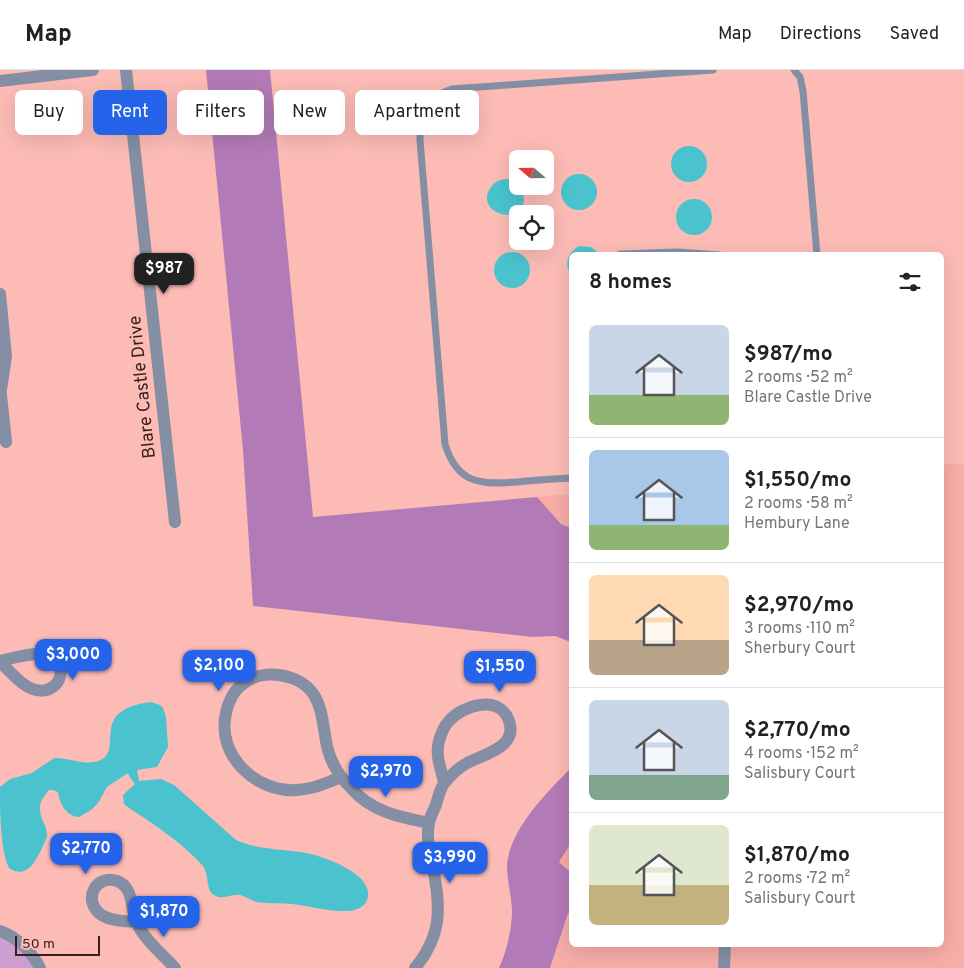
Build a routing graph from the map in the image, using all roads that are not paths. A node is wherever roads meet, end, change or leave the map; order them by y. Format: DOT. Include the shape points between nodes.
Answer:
graph roads {
  1 [pos="93,70"];
  2 [pos="126,70"];
  3 [pos="714,70"];
  4 [pos="794,70"];
  5 [pos="0,81"];
  6 [pos="818,252"];
  7 [pos="0,294"];
  8 [pos="1,388"];
  9 [pos="6,442"];
  10 [pos="569,478"];
  11 [pos="175,522"];
  12 [pos="341,777"];
  13 [pos="444,782"];
  14 [pos="429,822"];
  15 [pos="136,922"];
  16 [pos="0,931"];
  17 [pos="725,947"];
  18 [pos="40,968"];
  19 [pos="175,968"];
  20 [pos="416,968"];
  21 [pos="724,968"];
  1 -- 5 [label="street"];
  2 -- 11 [label="street, Blare Castle Drive"];
  3 -- 10 [label="lane" via="452,89 430,102 421,120 420,150 448,454 458,471 470,480 482,483"];
  4 -- 6 [label="lane" via="800,77 803,91"];
  7 -- 8 [label="street" via="6,356"];
  8 -- 9 [label="street"];
  12 -- 12 [label="street" via="328,750 318,705 306,686 288,677 272,675 241,684 229,703 224,725 232,754 245,772 264,784 290,790 308,789"];
  12 -- 14 [label="street" via="373,807 400,817"];
  13 -- 13 [label="street" via="468,763 504,744 510,723 501,710 486,704 475,706 463,710 448,722 438,750"];
  13 -- 14 [label="street"];
  14 -- 20 [label="street" via="428,842 438,908 433,940"];
  15 -- 19 [label="street"];
  16 -- 18 [label="street" via="28,951"];
  17 -- 21 [label="street"];
}
